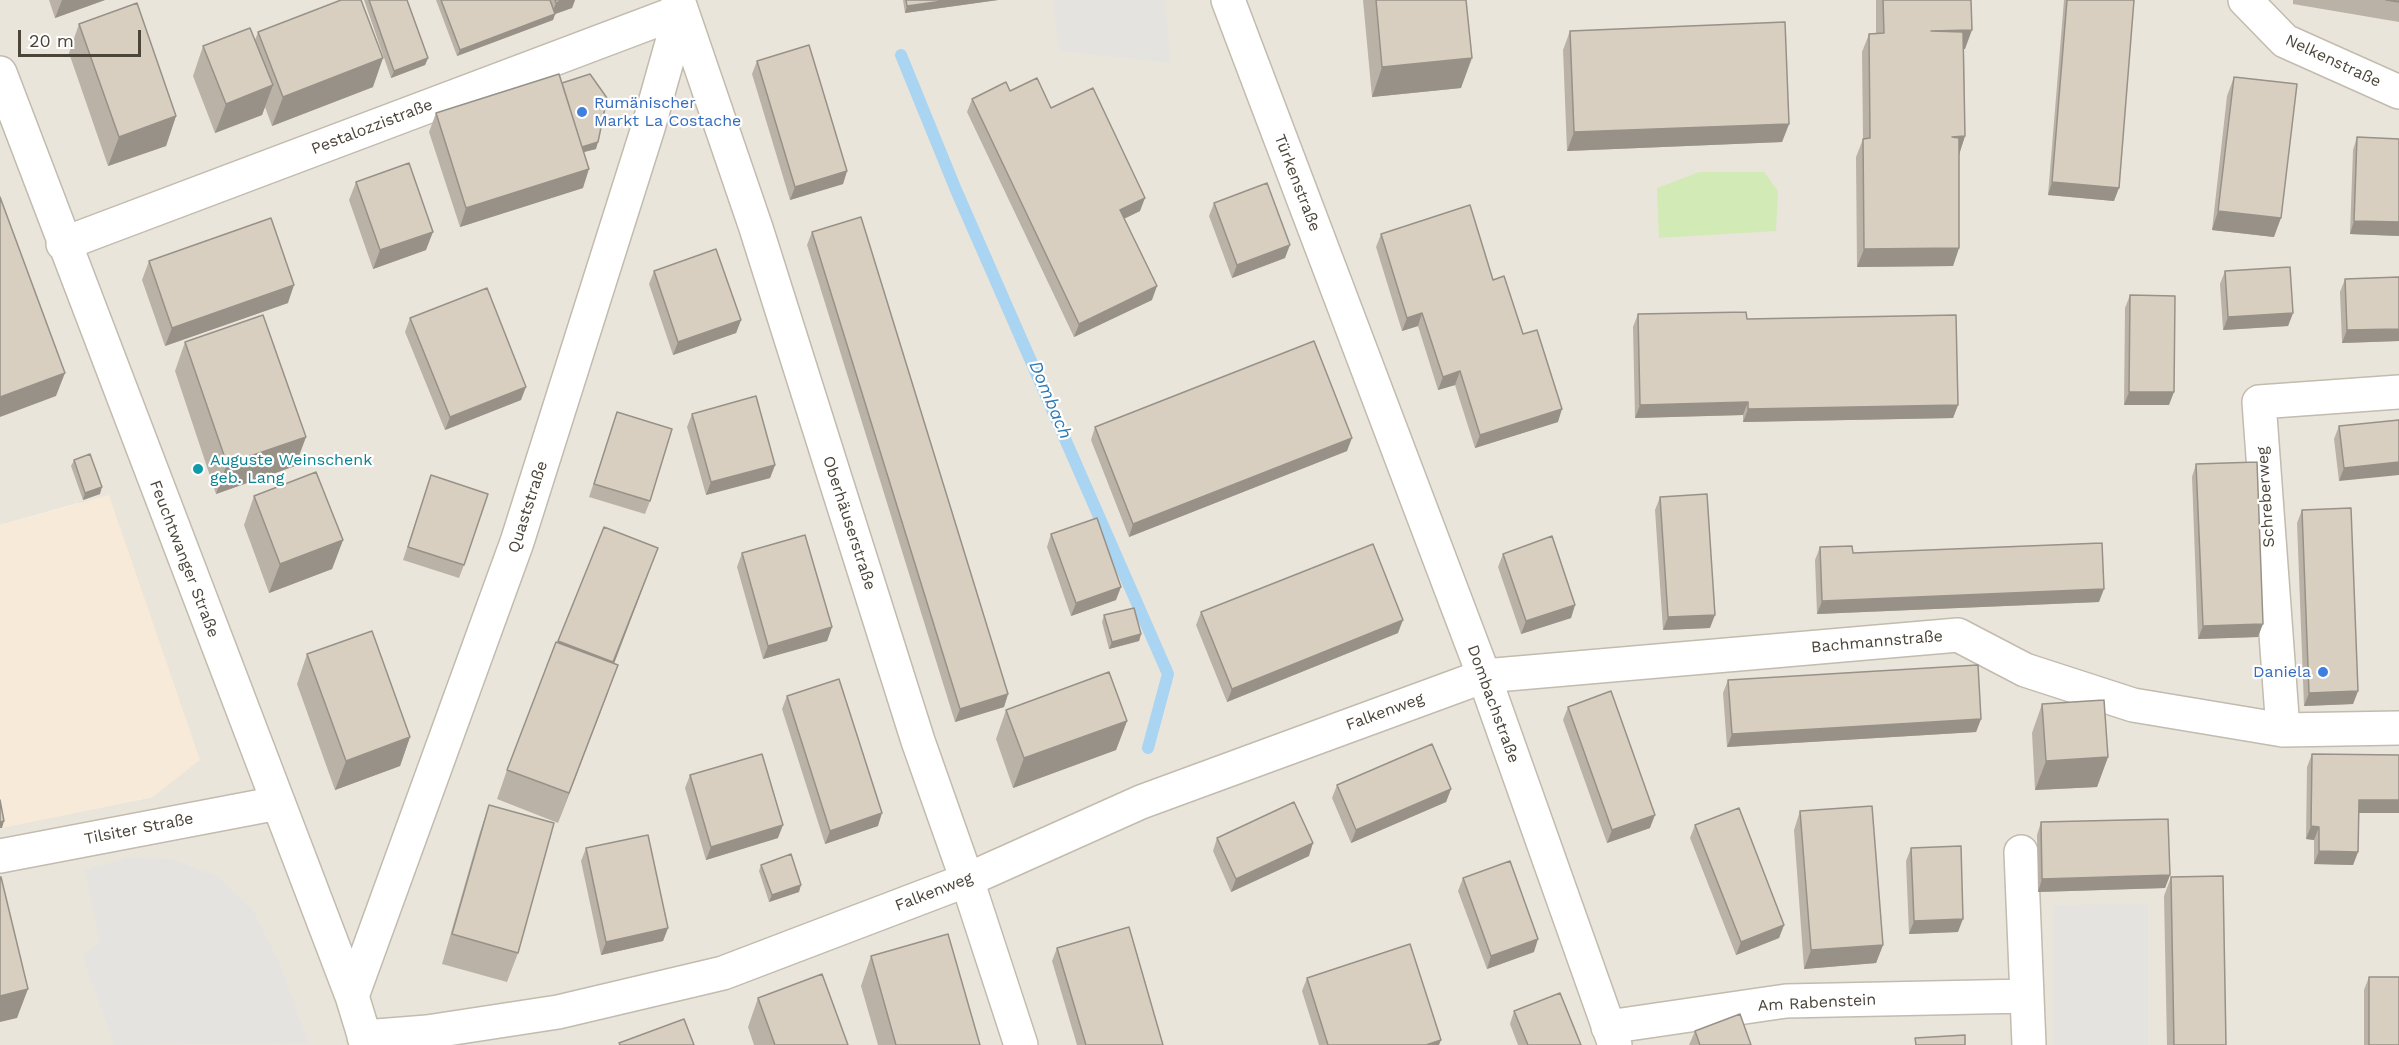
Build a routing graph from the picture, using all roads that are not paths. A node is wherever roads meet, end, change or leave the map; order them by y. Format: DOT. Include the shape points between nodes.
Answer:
graph roads {
  1 [pos="1228,0"];
  2 [pos="2245,0"];
  3 [pos="679,5"];
  4 [pos="0,73"];
  5 [pos="2399,92"];
  6 [pos="63,243"];
  7 [pos="1366,366"];
  8 [pos="2399,392"];
  9 [pos="1484,676"];
  10 [pos="2399,728"];
  11 [pos="2283,730"];
  12 [pos="278,803"];
  13 [pos="2021,852"];
  14 [pos="0,856"];
  15 [pos="968,880"];
  16 [pos="352,996"];
  17 [pos="2027,996"];
  18 [pos="1611,1036"];
  19 [pos="365,1041"];
  20 [pos="1021,1045"];
  21 [pos="2029,1045"];
  1 -- 7 [label="street, Türkenstraße"];
  2 -- 5 [label="street, Nelkenstraße" via="2285,41"];
  3 -- 6 [label="street, Pestalozzistraße"];
  3 -- 15 [label="street, Oberhäuserstraße" via="756,228 918,741"];
  3 -- 16 [label="street, Quaststraße" via="648,128 518,542"];
  4 -- 6 [label="street, Feuchtwanger Straße"];
  6 -- 12 [label="street, Feuchtwanger Straße"];
  7 -- 9 [label="street, Dombachstraße"];
  8 -- 11 [label="street, Schreberweg" via="2259,402"];
  9 -- 11 [label="street, Bachmannstraße" via="1958,635 2025,670 2133,705"];
  9 -- 15 [label="street, Falkenweg" via="1171,790"];
  9 -- 18 [label="street, Dombachstraße"];
  10 -- 11 [label="street, Bachmannstraße"];
  12 -- 14 [label="street, Tilsiter Straße"];
  12 -- 16 [label="street, Feuchtwanger Straße"];
  13 -- 17 [label="street"];
  15 -- 19 [label="street, Falkenweg" via="723,973 558,1012"];
  15 -- 20 [label="street, Oberhäuserstraße"];
  16 -- 19 [label="street, Feuchtwanger Straße"];
  17 -- 18 [label="street, Am Rabenstein" via="1786,1001"];
  17 -- 21 [label="street"];
}
